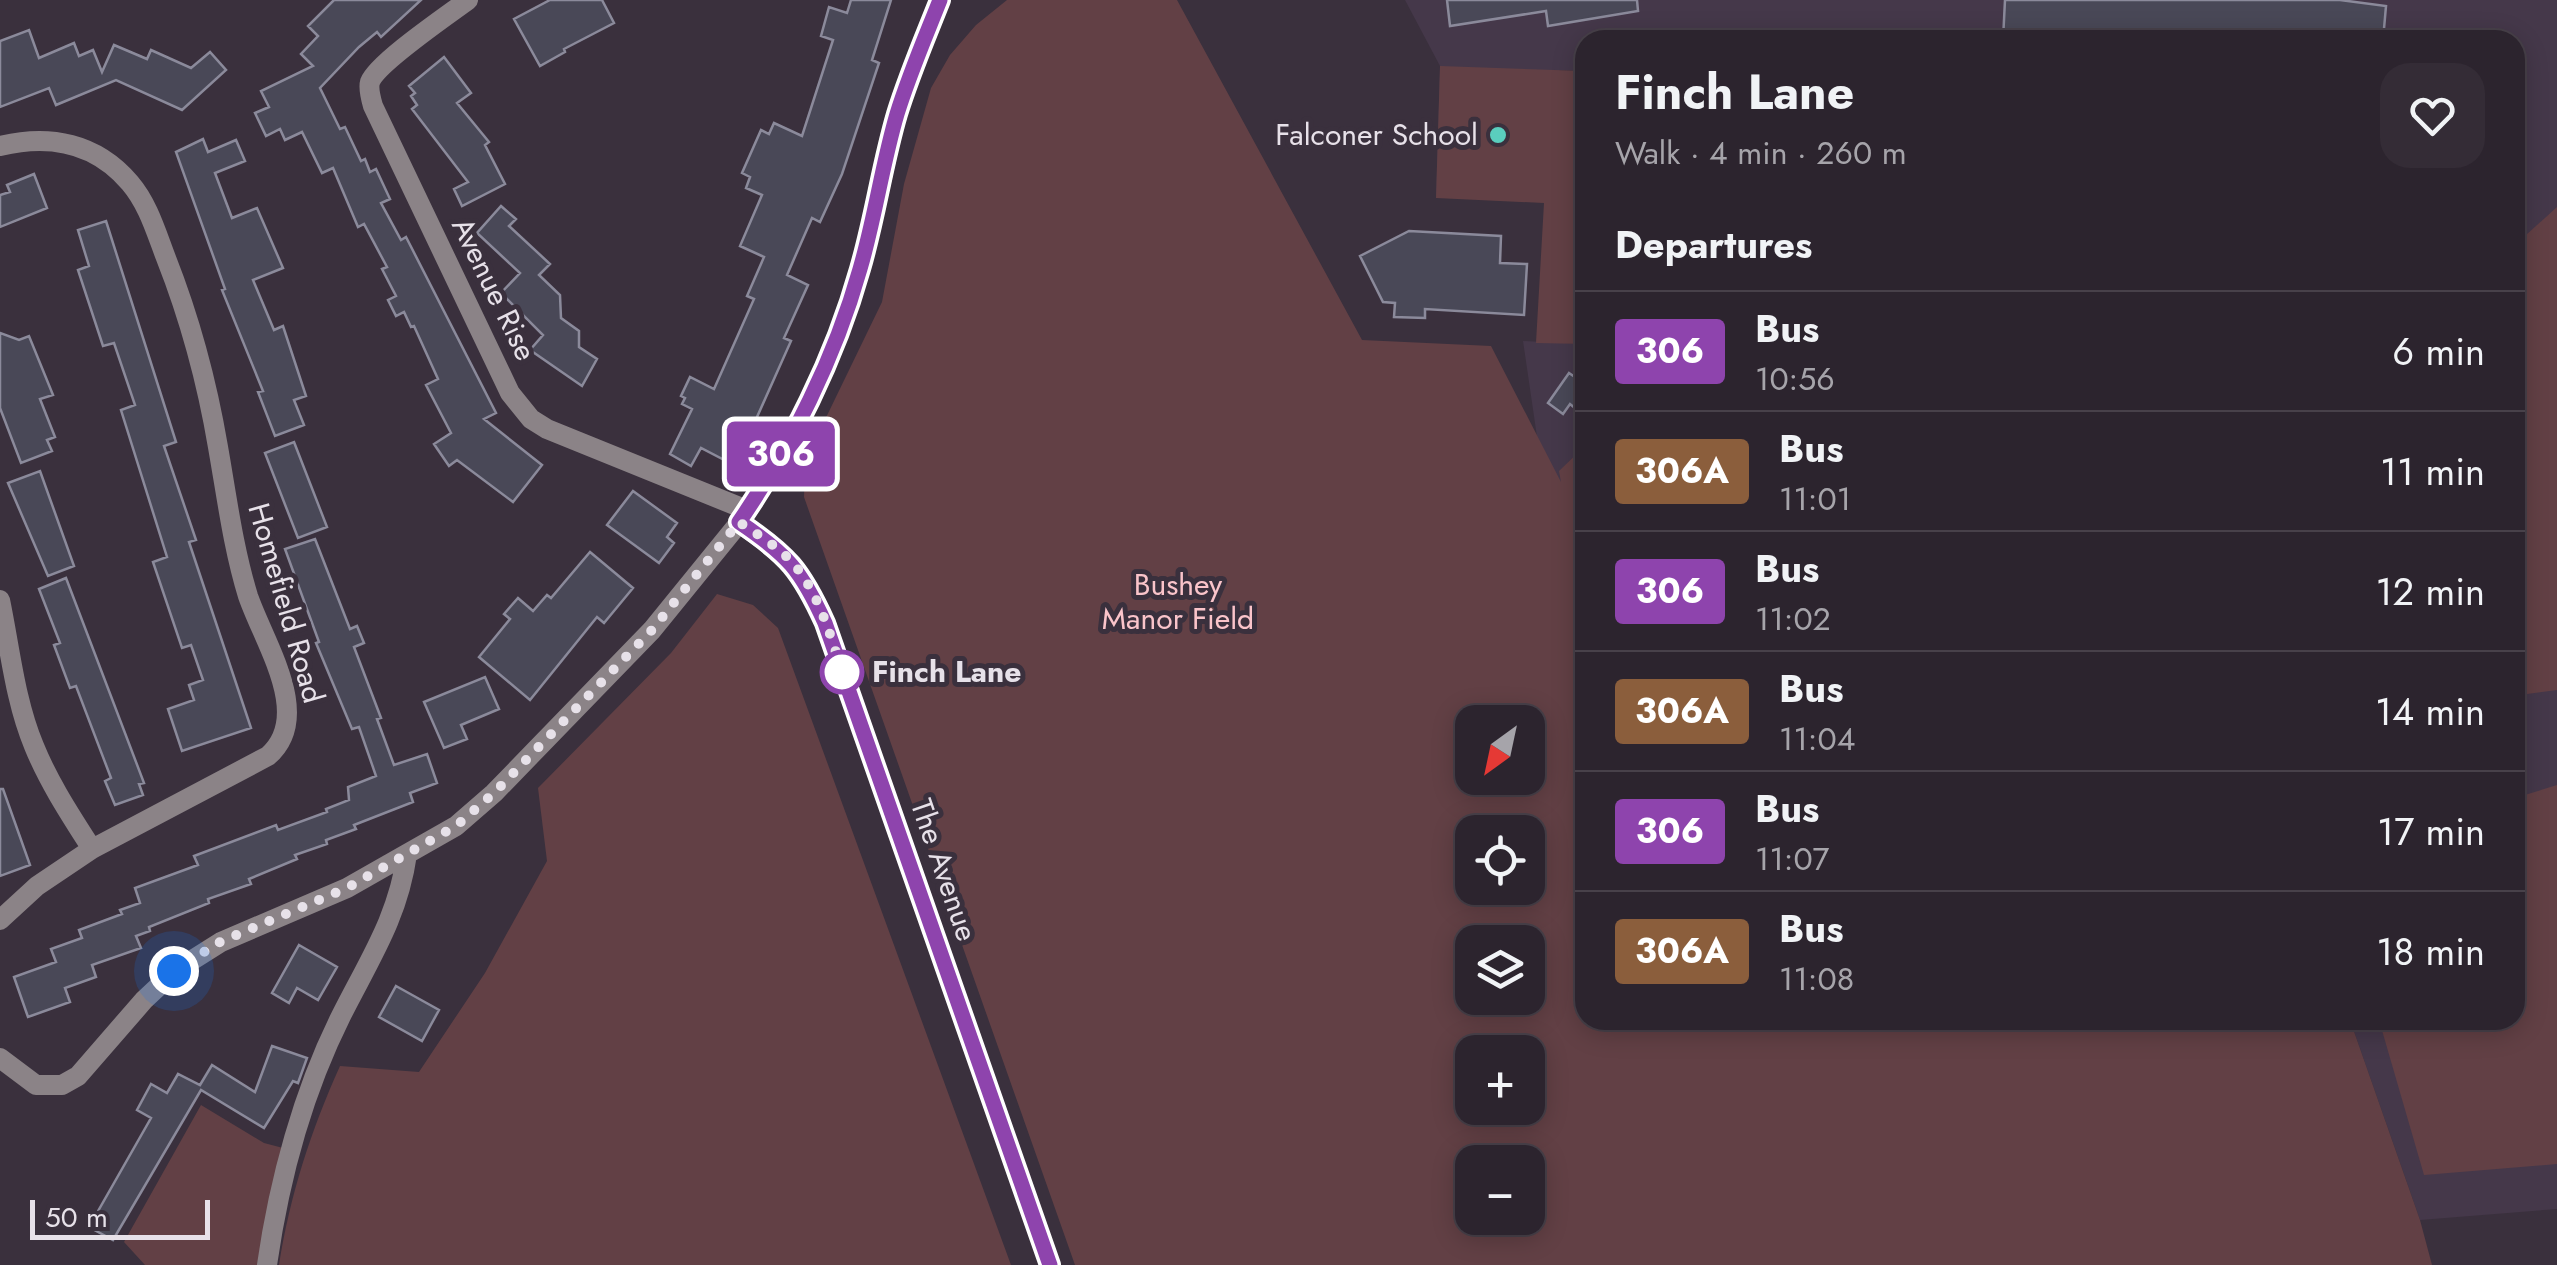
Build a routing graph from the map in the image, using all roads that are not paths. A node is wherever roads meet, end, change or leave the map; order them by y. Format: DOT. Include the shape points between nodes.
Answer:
graph roads {
  1 [pos="468,0"];
  2 [pos="940,0"];
  3 [pos="0,146"];
  4 [pos="743,516"];
  5 [pos="0,600"];
  6 [pos="92,850"];
  7 [pos="407,854"];
  8 [pos="0,920"];
  9 [pos="0,1058"];
  10 [pos="267,1265"];
  11 [pos="1050,1265"];
  1 -- 4 [label="street, Avenue Rise" via="382,66 370,94 510,392 547,429"];
  2 -- 4 [label="street" via="897,115 847,310 793,430"];
  3 -- 6 [label="street, Homefield Road" via="72,144 116,168 141,196 191,326 230,528 290,711 284,738 268,756"];
  4 -- 7 [label="street" via="652,630 494,793 456,826"];
  4 -- 11 [label="street, The Avenue" via="801,574 825,623"];
  5 -- 6 [label="street" via="33,745"];
  6 -- 8 [label="street, Homefield Road"];
  7 -- 9 [label="street" via="330,896 220,942 174,971 78,1076 62,1085 25,1080"];
  7 -- 10 [label="street" via="402,890 309,1094"];
}
